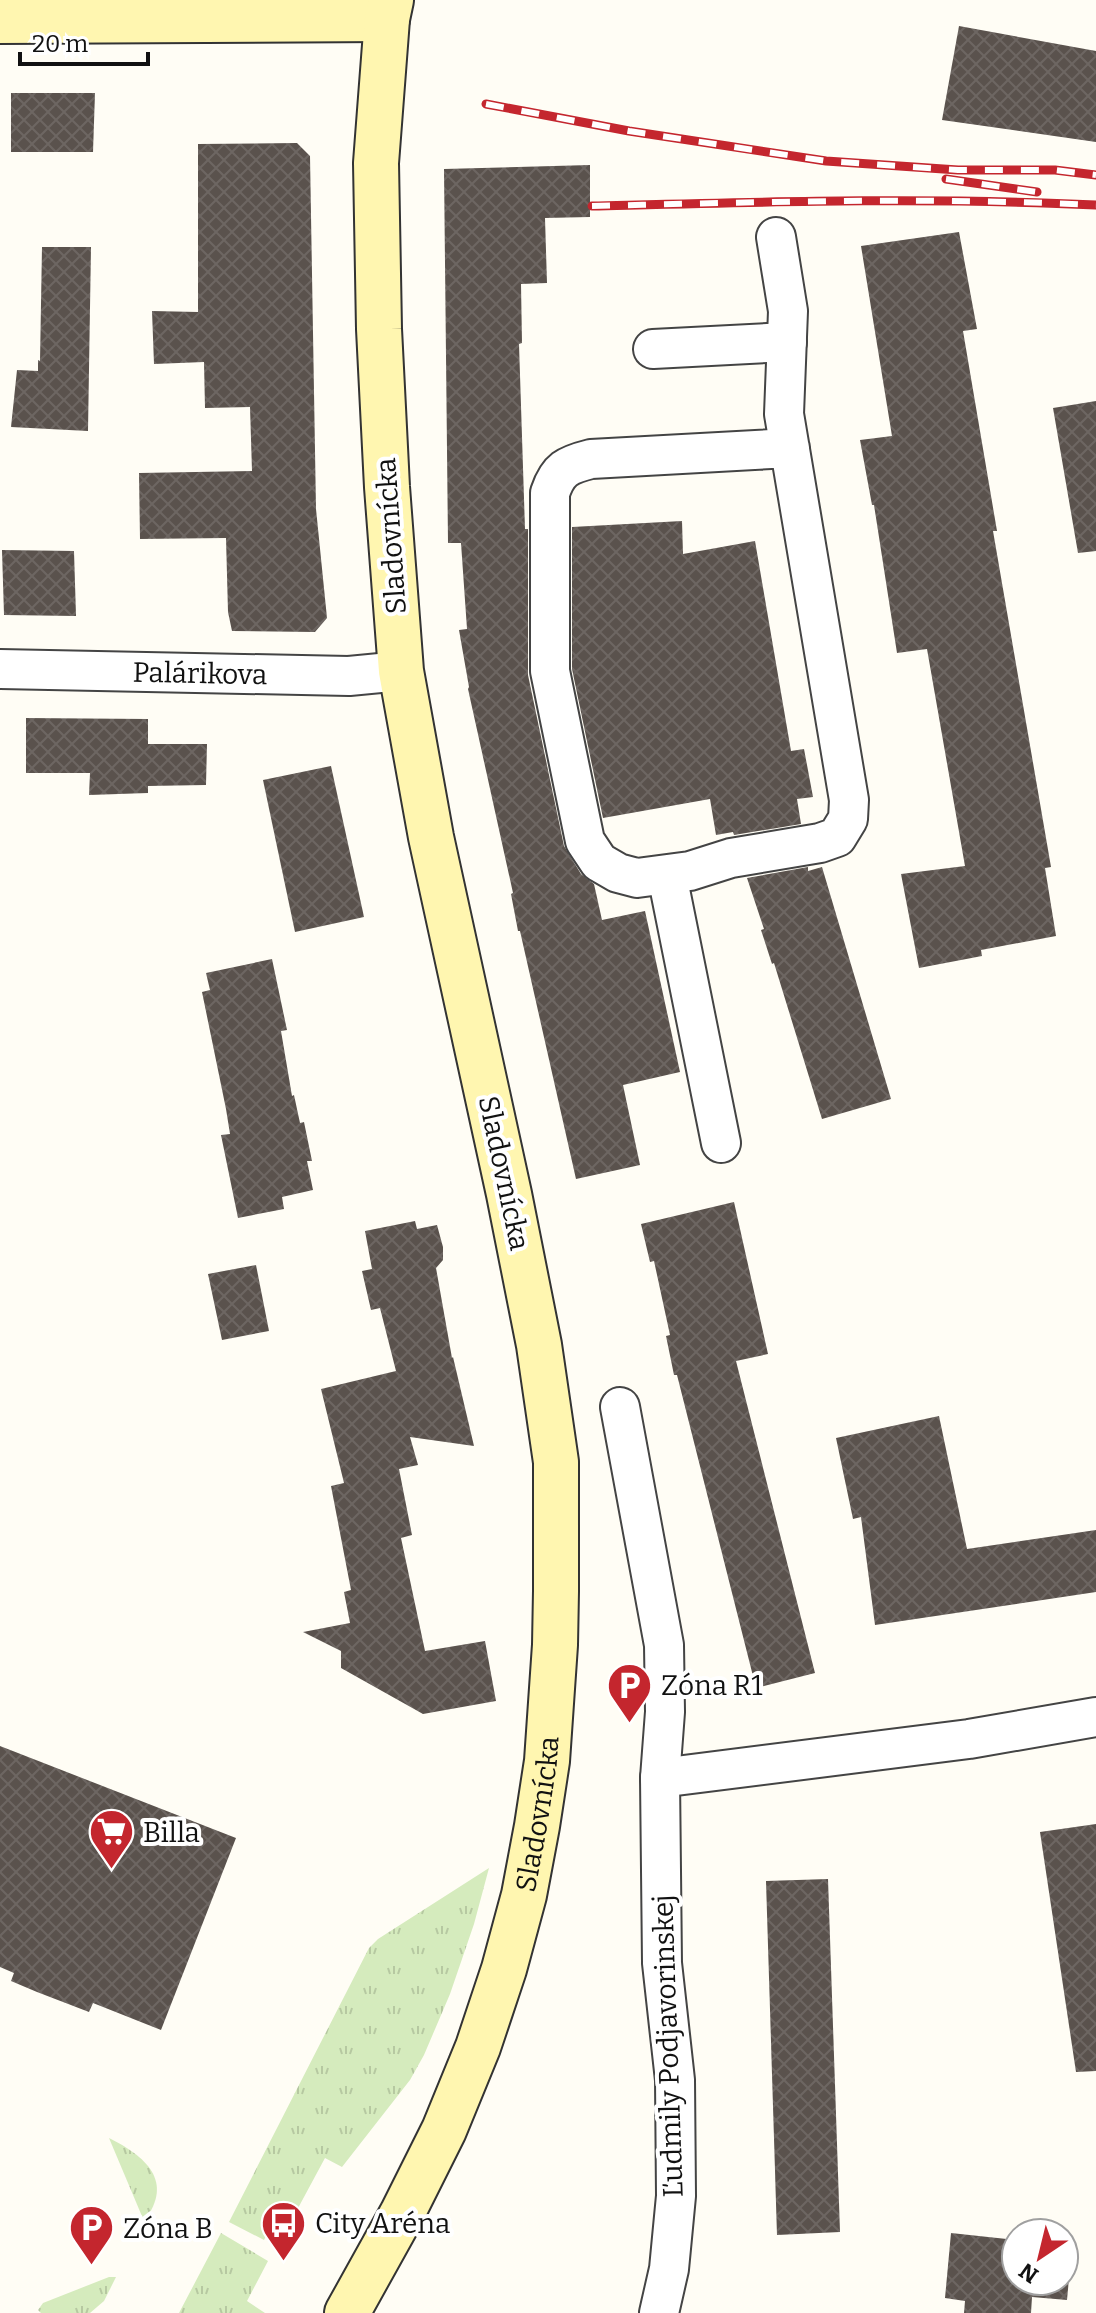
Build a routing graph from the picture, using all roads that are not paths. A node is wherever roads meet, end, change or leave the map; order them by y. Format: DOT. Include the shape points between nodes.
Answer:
graph roads {
  1 [pos="389,10"];
  2 [pos="0,21"];
  3 [pos="776,237"];
  4 [pos="787,342"];
  5 [pos="653,349"];
  6 [pos="790,448"];
  7 [pos="0,669"];
  8 [pos="401,671"];
  9 [pos="667,875"];
  10 [pos="721,1143"];
  11 [pos="620,1407"];
  12 [pos="1096,1717"];
  13 [pos="660,1778"];
  14 [pos="347,2313"];
  15 [pos="659,2313"];
  1 -- 2 [label="street"];
  1 -- 8 [label="street, Sladovnícka" via="376,178 387,487"];
  3 -- 4 [label="street" via="788,311"];
  4 -- 5 [label="street"];
  4 -- 6 [label="street" via="784,414"];
  6 -- 9 [label="street" via="848,819 837,837 820,843"];
  6 -- 9 [label="street" via="591,459 571,464 555,477 550,493 550,671 585,841 599,862 618,873 637,878"];
  7 -- 8 [label="street, Palárikova" via="349,676"];
  8 -- 14 [label="street, Sladovnícka" via="539,1345 556,1462 555,1645 537,1826 504,1969 444,2130"];
  9 -- 10 [label="street"];
  11 -- 13 [label="street, Ľudmily Podjavorinskej" via="664,1645"];
  12 -- 13 [label="street" via="969,1739"];
  13 -- 15 [label="street, Ľudmily Podjavorinskej" via="662,1963 675,2080 676,2196"];
}
